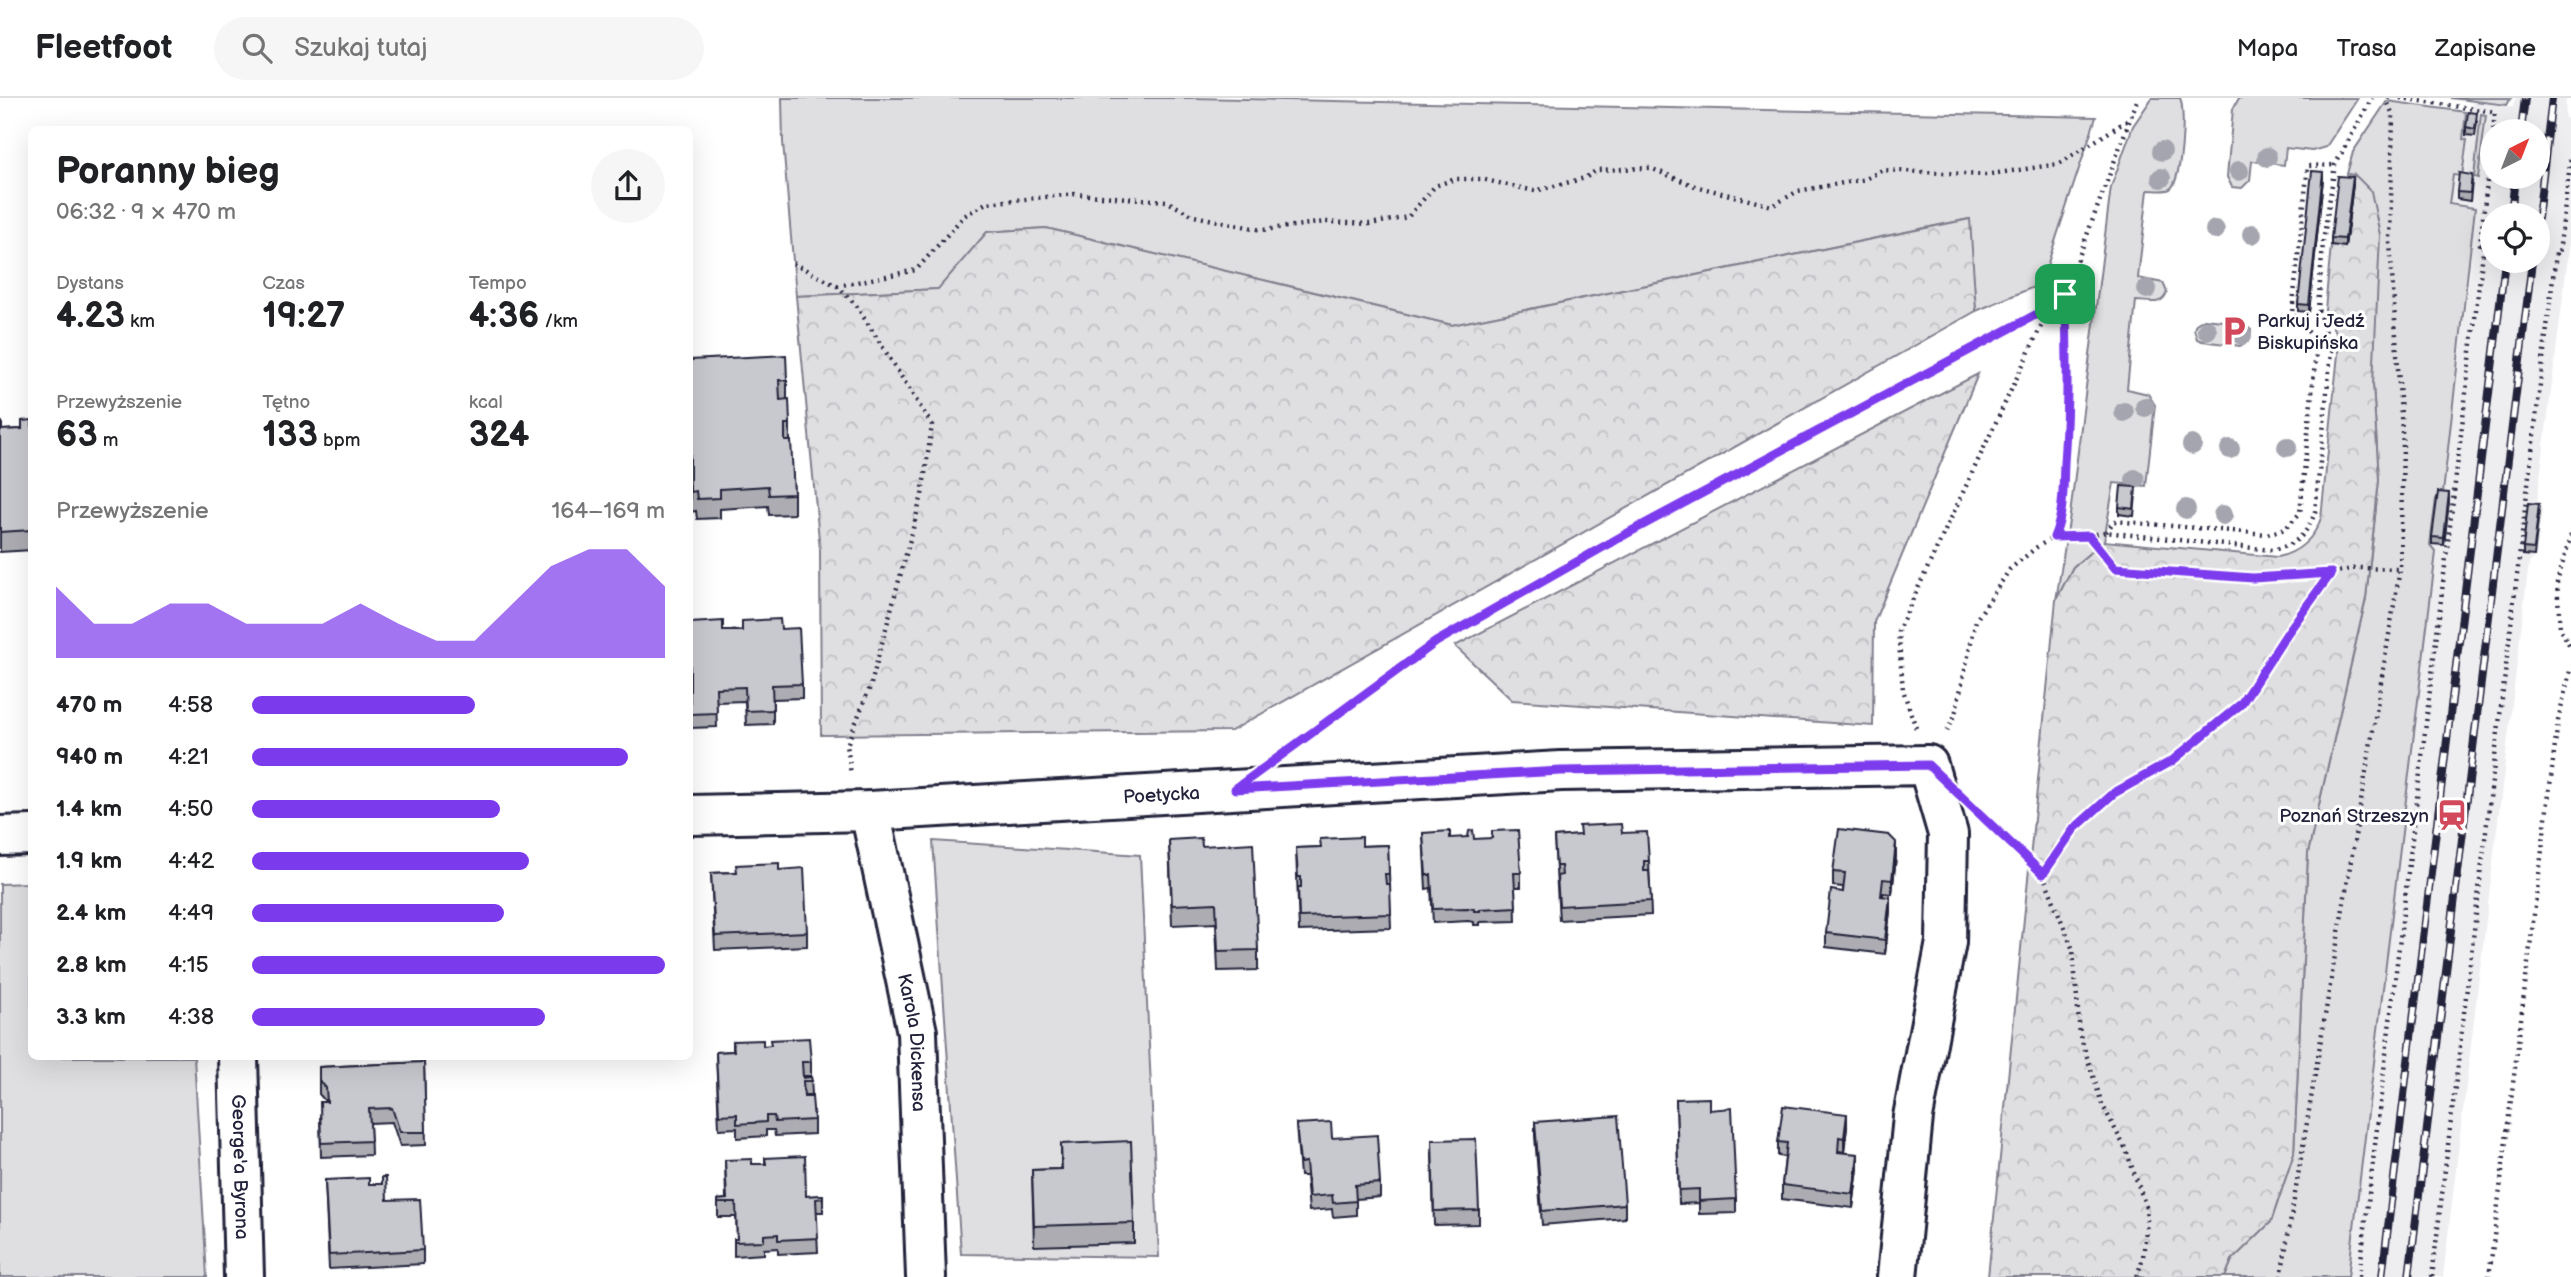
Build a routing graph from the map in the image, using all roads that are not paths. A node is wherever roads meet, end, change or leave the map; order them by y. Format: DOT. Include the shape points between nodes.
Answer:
graph roads {
  1 [pos="863,811"];
  2 [pos="693,815"];
  3 [pos="28,835"];
  4 [pos="0,836"];
  5 [pos="237,1060"];
  6 [pos="244,1277"];
  7 [pos="926,1277"];
  8 [pos="1897,1277"];
  1 -- 2 [label="street, Poetycka"];
  1 -- 7 [label="street, Karola Dickensa" via="917,1032"];
  1 -- 8 [label="street, Poetycka" via="1561,771 1928,765 1948,834 1946,942 1913,1117"];
  3 -- 4 [label="street"];
  5 -- 6 [label="street, George'a Byrona"];
}
